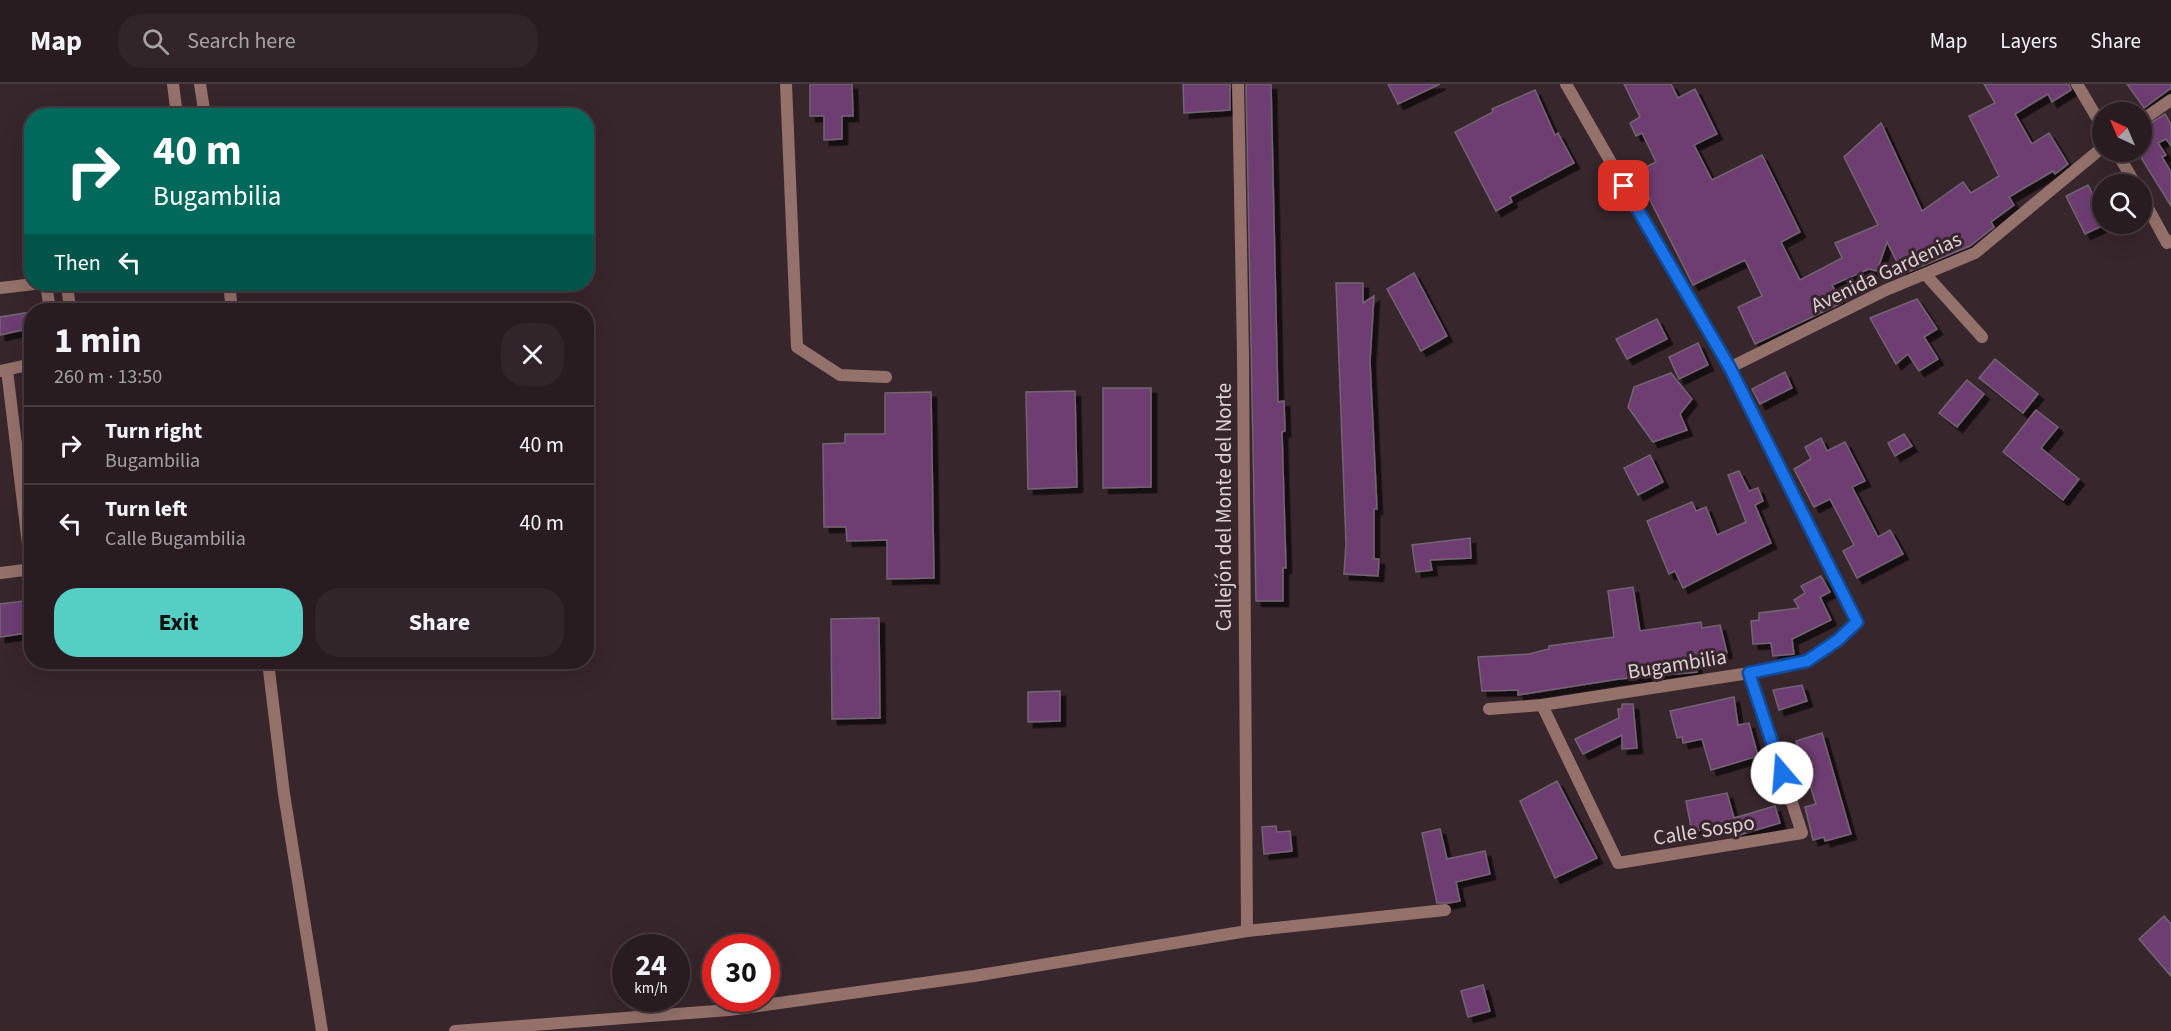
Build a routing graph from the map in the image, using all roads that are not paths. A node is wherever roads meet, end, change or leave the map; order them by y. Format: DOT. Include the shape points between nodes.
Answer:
graph roads {
  1 [pos="173,84"];
  2 [pos="200,84"];
  3 [pos="786,84"];
  4 [pos="1238,84"];
  5 [pos="1566,84"];
  6 [pos="2077,84"];
  7 [pos="2171,100"];
  8 [pos="176,108"];
  9 [pos="204,108"];
  10 [pos="2092,109"];
  11 [pos="2152,113"];
  12 [pos="2092,156"];
  13 [pos="2152,214"];
  14 [pos="2169,242"];
  15 [pos="1926,275"];
  16 [pos="24,285"];
  17 [pos="0,288"];
  18 [pos="1982,337"];
  19 [pos="24,366"];
  20 [pos="1730,368"];
  21 [pos="3,371"];
  22 [pos="886,377"];
  23 [pos="24,520"];
  24 [pos="24,570"];
  25 [pos="1,573"];
  26 [pos="269,669"];
  27 [pos="1749,673"];
  28 [pos="1542,705"];
  29 [pos="1488,709"];
  30 [pos="1445,910"];
  31 [pos="1246,931"];
  32 [pos="322,1031"];
  33 [pos="455,1031"];
  1 -- 8 [label="street"];
  2 -- 9 [label="street"];
  3 -- 22 [label="street" via="797,347 840,375"];
  4 -- 31 [label="street, Callejón del Monte del Norte"];
  5 -- 20 [label="street"];
  6 -- 10 [label="street"];
  7 -- 11 [label="street"];
  12 -- 15 [label="street, Avenida Gardenias" via="1975,253"];
  13 -- 14 [label="street"];
  15 -- 18 [label="street"];
  15 -- 20 [label="street, Avenida Gardenias" via="1886,290"];
  16 -- 17 [label="street"];
  19 -- 21 [label="street"];
  20 -- 27 [label="street, Bugambilia" via="1857,622 1807,661"];
  21 -- 23 [label="street"];
  24 -- 25 [label="street"];
  26 -- 32 [label="street" via="284,794"];
  27 -- 28 [label="street, Bugambilia"];
  27 -- 28 [label="street, Calle Sospo" via="1802,833 1618,863"];
  28 -- 29 [label="street, Bugambilia"];
  30 -- 31 [label="street"];
  31 -- 33 [label="street" via="974,976 729,1010"];
}
